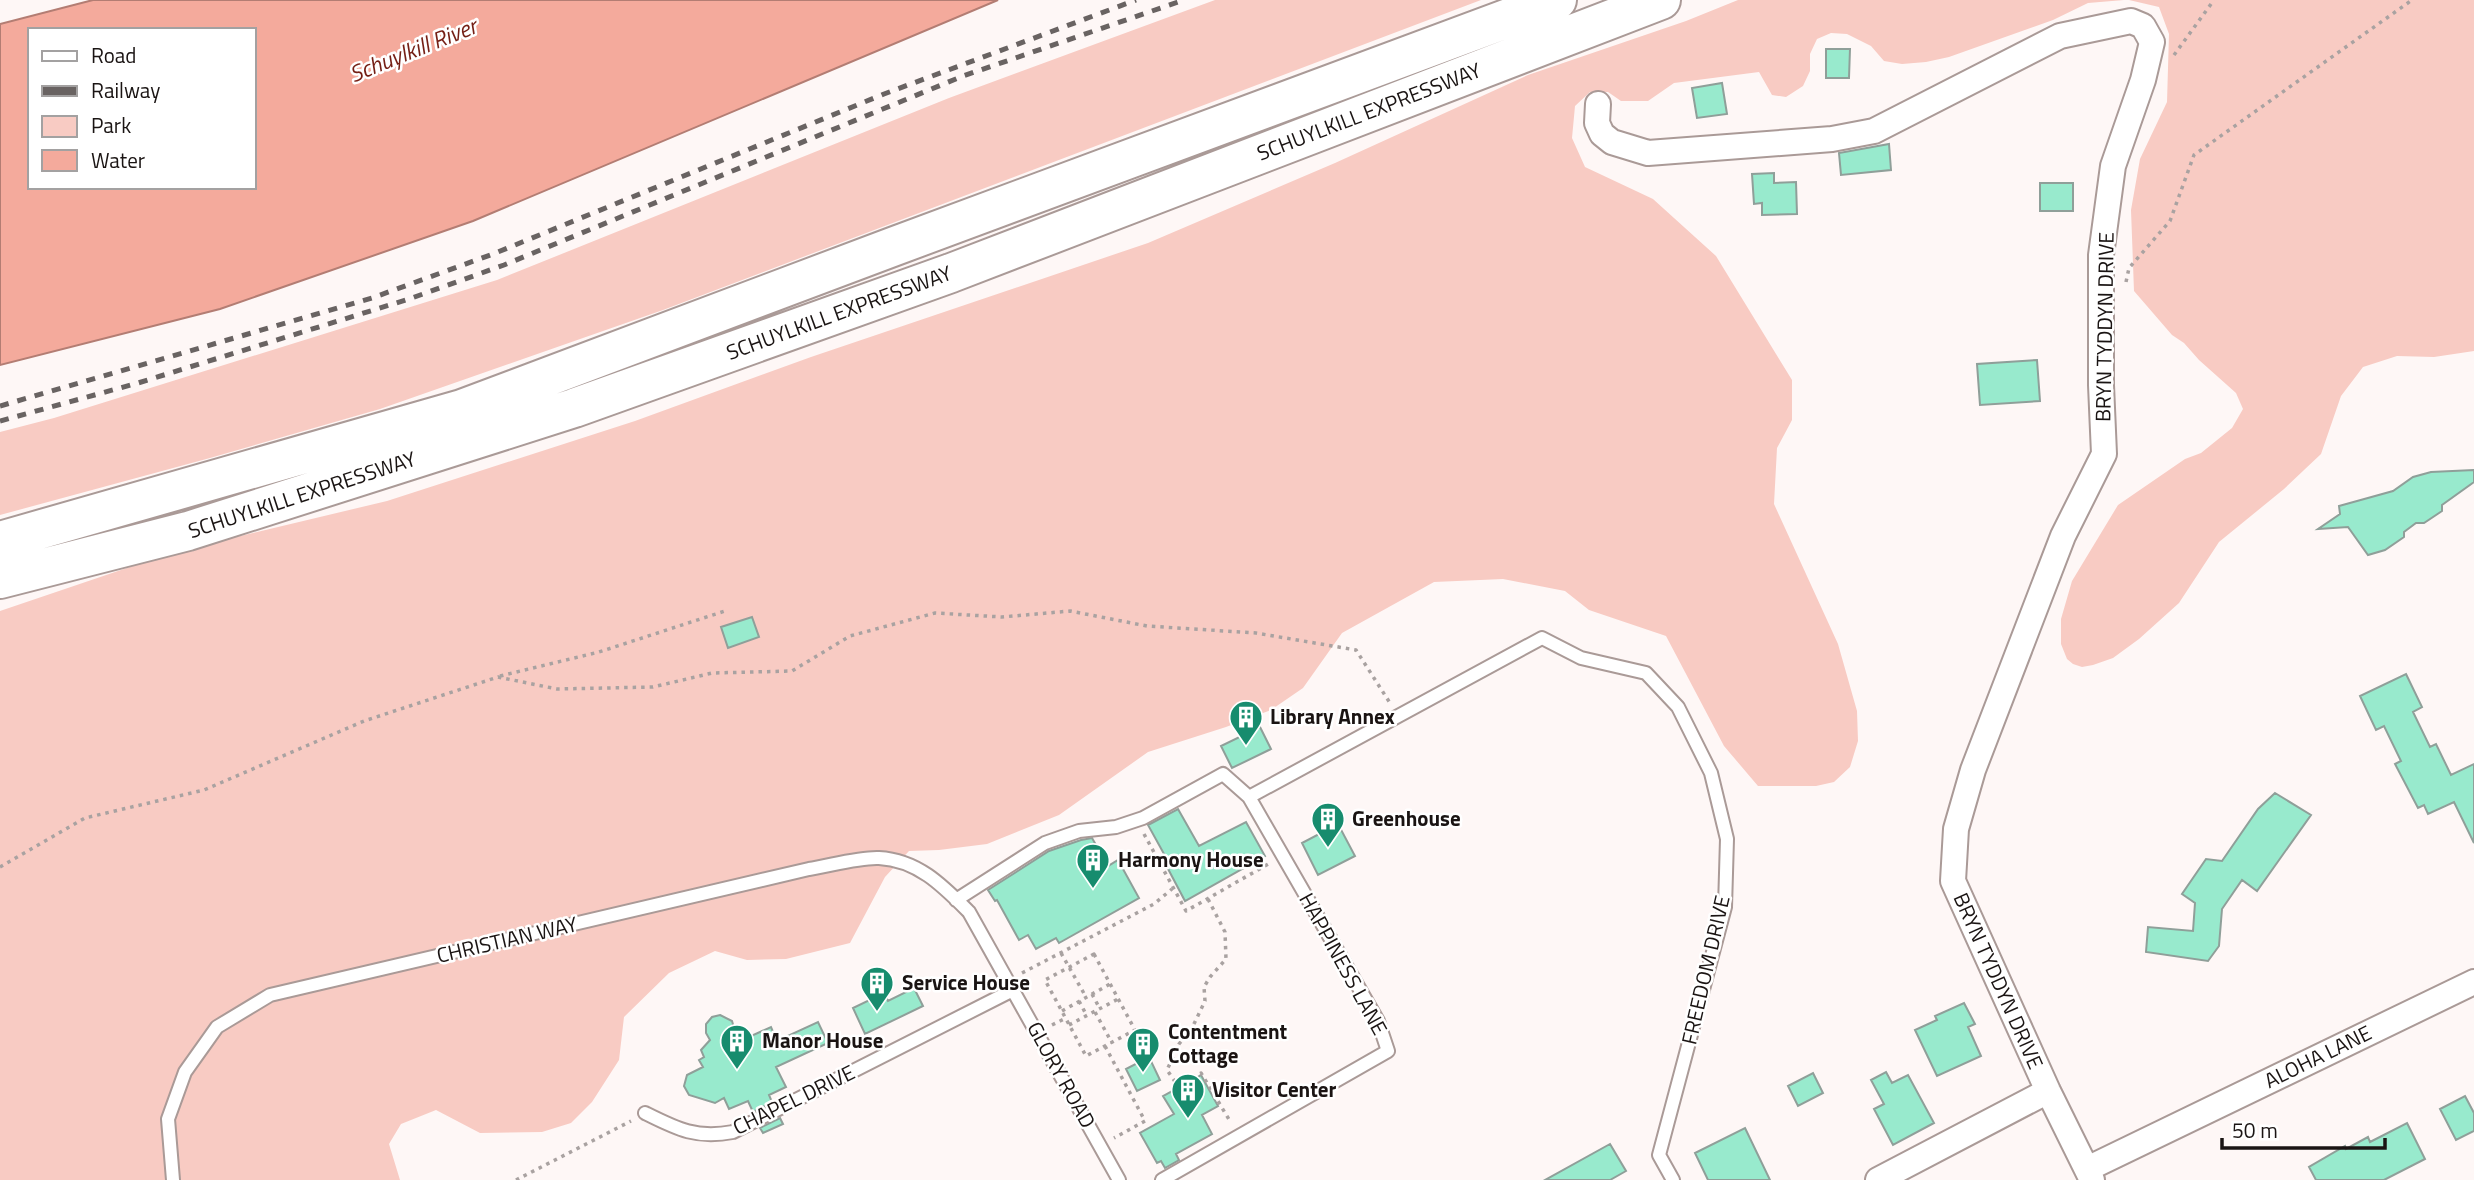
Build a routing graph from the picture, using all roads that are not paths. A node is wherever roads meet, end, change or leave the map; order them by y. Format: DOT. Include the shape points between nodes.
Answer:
graph roads {
  1 [pos="1558,0"];
  2 [pos="1661,0"];
  3 [pos="1598,104"];
  4 [pos="0,541"];
  5 [pos="0,579"];
  6 [pos="1250,797"];
  7 [pos="956,900"];
  8 [pos="2474,982"];
  9 [pos="1011,986"];
  10 [pos="2048,1091"];
  11 [pos="645,1113"];
  12 [pos="2089,1175"];
  13 [pos="173,1180"];
  14 [pos="1119,1180"];
  15 [pos="1162,1180"];
  16 [pos="1673,1180"];
  17 [pos="1878,1180"];
  1 -- 4 [label="highway, SCHUYLKILL EXPRESSWAY" via="462,409"];
  2 -- 5 [label="highway, SCHUYLKILL EXPRESSWAY" via="951,273 574,408 188,531"];
  3 -- 10 [label="street, BRYN TYDDYN DRIVE" via="1597,123 1602,134 1612,142 1648,153 1832,139 1874,131 2060,36 2131,21 2143,26 2152,42 2113,166 2101,255 2104,454 2063,536 1973,770 1956,829 1953,881"];
  6 -- 7 [label="lane" via="1223,774 1137,820 1045,843"];
  6 -- 15 [label="lane, HAPPINESS LANE" via="1378,1021 1388,1051"];
  6 -- 16 [label="lane, FREEDOM DRIVE" via="1542,638 1581,658 1646,673 1678,707 1711,773 1727,839 1725,907 1659,1155"];
  7 -- 9 [label="lane, GLORY ROAD" via="970,912"];
  7 -- 13 [label="lane, CHRISTIAN WAY" via="911,864 877,857 270,995 217,1027 185,1072 168,1119"];
  8 -- 12 [label="street, ALOHA LANE"];
  9 -- 11 [label="lane, CHAPEL DRIVE" via="733,1132 692,1134"];
  9 -- 14 [label="lane, GLORY ROAD"];
  10 -- 12 [label="street, BRYN TYDDYN DRIVE"];
  10 -- 17 [label="street"];
}
